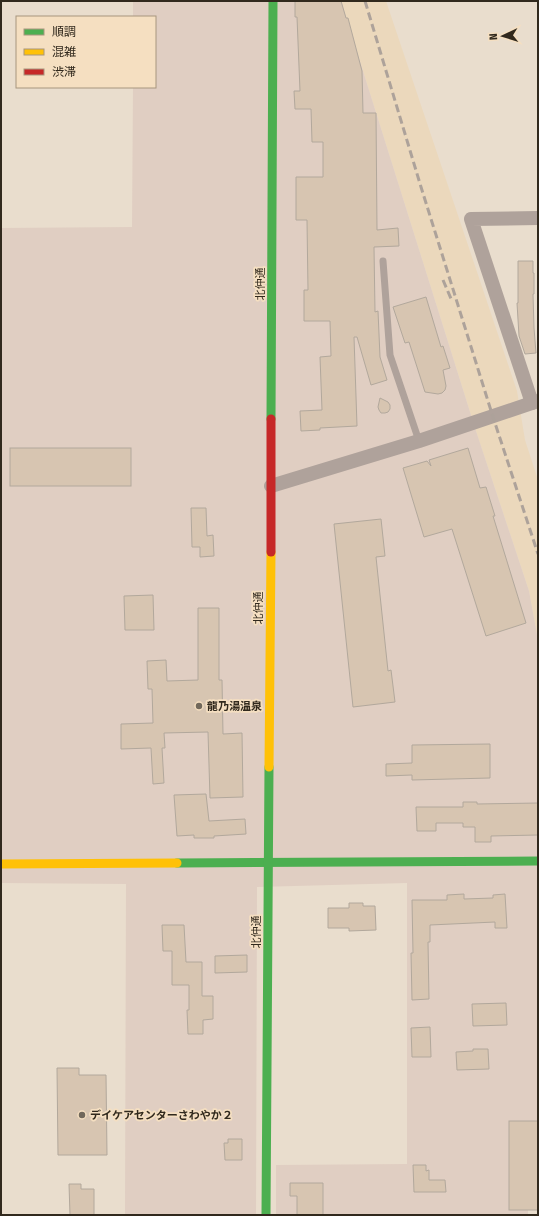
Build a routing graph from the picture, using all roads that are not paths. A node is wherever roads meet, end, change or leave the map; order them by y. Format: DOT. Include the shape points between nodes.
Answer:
graph roads {
  1 [pos="273,1"];
  2 [pos="538,218"];
  3 [pos="384,261"];
  4 [pos="535,402"];
  5 [pos="419,441"];
  6 [pos="271,486"];
  7 [pos="538,861"];
  8 [pos="268,862"];
  9 [pos="1,864"];
  10 [pos="266,1215"];
  1 -- 6 [label="street, 北仲通"];
  2 -- 4 [label="street" via="472,219"];
  3 -- 5 [label="lane" via="390,355"];
  4 -- 5 [label="street"];
  5 -- 6 [label="street"];
  6 -- 8 [label="street, 北仲通"];
  7 -- 8 [label="street"];
  8 -- 9 [label="street"];
  8 -- 10 [label="street, 北仲通"];
}
